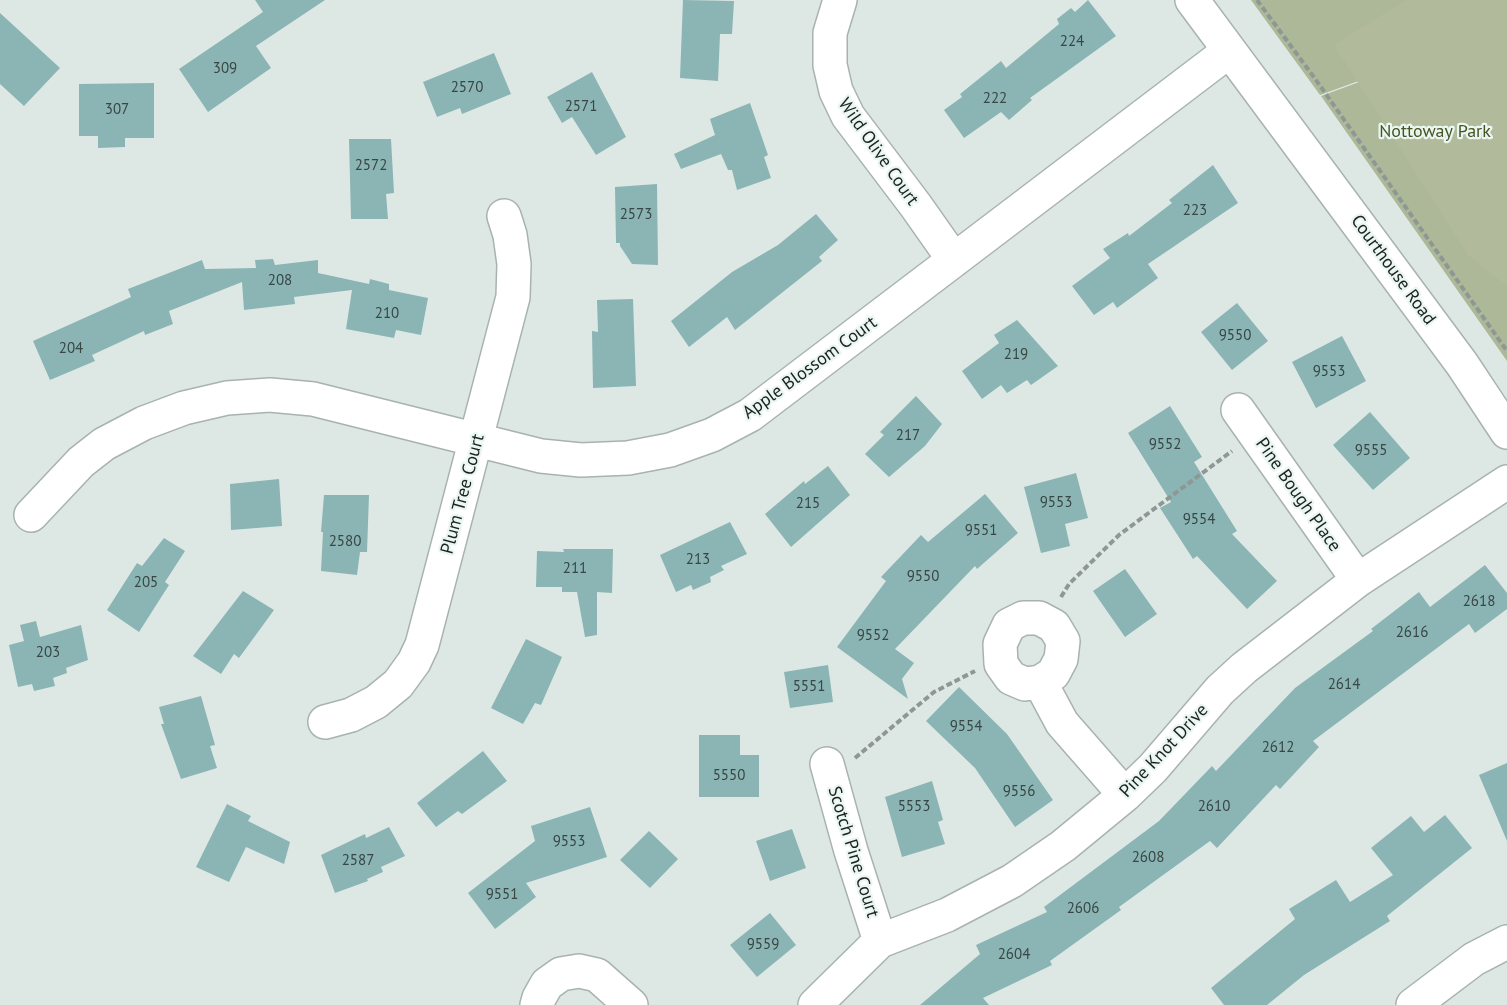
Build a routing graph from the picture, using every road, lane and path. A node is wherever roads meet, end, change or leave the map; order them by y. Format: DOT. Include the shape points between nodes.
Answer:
graph roads {
  1 [pos="840,0"];
  2 [pos="1192,0"];
  3 [pos="1257,0"];
  4 [pos="1229,51"];
  5 [pos="504,216"];
  6 [pos="954,260"];
  7 [pos="1507,351"];
  8 [pos="1246,422"];
  9 [pos="1507,432"];
  10 [pos="477,439"];
  11 [pos="1507,482"];
  12 [pos="32,515"];
  13 [pos="1358,580"];
  14 [pos="1046,622"];
  15 [pos="1001,664"];
  16 [pos="1040,682"];
  17 [pos="325,722"];
  18 [pos="829,772"];
  19 [pos="1125,795"];
  20 [pos="880,941"];
  21 [pos="1507,942"];
  22 [pos="537,1005"];
  23 [pos="631,1005"];
  24 [pos="815,1005"];
  25 [pos="1413,1005"];
  1 -- 6 [label="street, Wild Olive Court" via="830,33 830,65 836,91 848,116"];
  2 -- 4 [label="street, Courthouse Road"];
  3 -- 7 [label="path"];
  4 -- 6 [label="street, Apple Blossom Court"];
  4 -- 9 [label="street, Courthouse Road" via="1462,364"];
  5 -- 10 [label="street, Plum Tree Court" via="514,264 513,297"];
  6 -- 10 [label="street, Apple Blossom Court" via="750,415 712,435 670,450 628,458 581,460 542,456"];
  8 -- 13 [label="street, Pine Bough Place"];
  8 -- 14 [label="path" via="1069,584"];
  10 -- 12 [label="street, Apple Blossom Court" via="313,399 270,395 227,398 184,408 104,444 81,462"];
  10 -- 17 [label="street, Plum Tree Court" via="422,645 414,662 398,684 376,702"];
  11 -- 13 [label="street, Pine Knot Drive"];
  13 -- 19 [label="street, Pine Knot Drive" via="1220,690"];
  14 -- 15 [label="street" via="1023,618 1009,625 1000,644"];
  14 -- 16 [label="street" via="1054,626 1063,641 1061,659 1053,674"];
  15 -- 16 [label="street" via="1011,678 1025,684"];
  15 -- 18 [label="path" via="982,668 934,692"];
  16 -- 19 [label="street" via="1062,723"];
  18 -- 20 [label="street, Scotch Pine Court"];
  19 -- 20 [label="street, Pine Knot Drive" via="1063,846 1012,881 947,915"];
  20 -- 24 [label="street, Pine Knot Drive"];
  21 -- 25 [label="street" via="1474,959"];
  22 -- 23 [label="street" via="548,984 561,974 579,971 597,975"];
}
